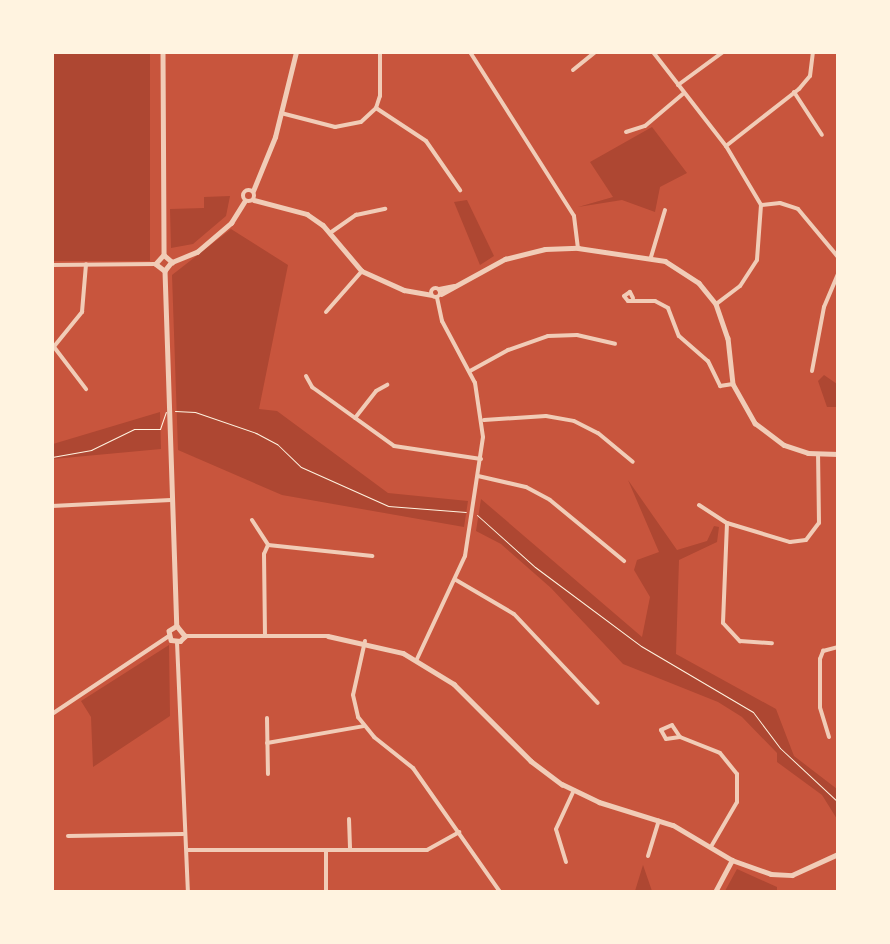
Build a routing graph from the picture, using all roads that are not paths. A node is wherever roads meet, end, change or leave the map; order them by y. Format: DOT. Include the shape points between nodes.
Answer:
graph roads {
  1 [pos="163,52"];
  2 [pos="296,52"];
  3 [pos="380,52"];
  4 [pos="470,52"];
  5 [pos="594,52"];
  6 [pos="653,52"];
  7 [pos="723,52"];
  8 [pos="813,52"];
  9 [pos="572,70"];
  10 [pos="678,85"];
  11 [pos="794,92"];
  12 [pos="684,94"];
  13 [pos="376,108"];
  14 [pos="281,113"];
  15 [pos="626,132"];
  16 [pos="822,135"];
  17 [pos="726,146"];
  18 [pos="460,190"];
  19 [pos="253,191"];
  20 [pos="254,200"];
  21 [pos="246,202"];
  22 [pos="761,205"];
  23 [pos="385,209"];
  24 [pos="665,210"];
  25 [pos="330,233"];
  26 [pos="578,248"];
  27 [pos="164,255"];
  28 [pos="651,257"];
  29 [pos="838,257"];
  30 [pos="172,262"];
  31 [pos="86,264"];
  32 [pos="156,264"];
  33 [pos="52,265"];
  34 [pos="165,271"];
  35 [pos="362,271"];
  36 [pos="838,274"];
  37 [pos="440,292"];
  38 [pos="431,293"];
  39 [pos="437,298"];
  40 [pos="633,298"];
  41 [pos="716,304"];
  42 [pos="326,312"];
  43 [pos="615,344"];
  44 [pos="53,348"];
  45 [pos="470,371"];
  46 [pos="812,371"];
  47 [pos="306,376"];
  48 [pos="733,384"];
  49 [pos="388,385"];
  50 [pos="86,389"];
  51 [pos="356,418"];
  52 [pos="484,420"];
  53 [pos="818,454"];
  54 [pos="838,454"];
  55 [pos="481,459"];
  56 [pos="633,462"];
  57 [pos="478,476"];
  58 [pos="172,500"];
  59 [pos="698,505"];
  60 [pos="52,506"];
  61 [pos="252,520"];
  62 [pos="727,522"];
  63 [pos="268,545"];
  64 [pos="372,556"];
  65 [pos="624,561"];
  66 [pos="456,580"];
  67 [pos="177,626"];
  68 [pos="169,636"];
  69 [pos="185,636"];
  70 [pos="265,636"];
  71 [pos="365,641"];
  72 [pos="177,642"];
  73 [pos="772,643"];
  74 [pos="838,647"];
  75 [pos="417,659"];
  76 [pos="598,703"];
  77 [pos="52,714"];
  78 [pos="267,718"];
  79 [pos="364,726"];
  80 [pos="680,737"];
  81 [pos="829,738"];
  82 [pos="267,744"];
  83 [pos="268,774"];
  84 [pos="574,790"];
  85 [pos="349,819"];
  86 [pos="658,821"];
  87 [pos="459,832"];
  88 [pos="183,834"];
  89 [pos="68,836"];
  90 [pos="712,845"];
  91 [pos="188,850"];
  92 [pos="350,850"];
  93 [pos="326,851"];
  94 [pos="838,854"];
  95 [pos="648,856"];
  96 [pos="732,860"];
  97 [pos="566,862"];
  98 [pos="188,892"];
  99 [pos="326,892"];
  100 [pos="500,892"];
  101 [pos="714,892"];
  1 -- 27 [label="street"];
  2 -- 14 [label="street"];
  3 -- 13 [label="street"];
  4 -- 26 [label="street" via="574,216"];
  5 -- 9 [label="street"];
  6 -- 10 [label="street"];
  7 -- 10 [label="street"];
  8 -- 11 [label="street" via="810,76"];
  10 -- 12 [label="street"];
  11 -- 16 [label="street"];
  11 -- 17 [label="street"];
  12 -- 15 [label="street" via="645,126"];
  12 -- 17 [label="street"];
  13 -- 14 [label="street" via="361,122 344,127"];
  13 -- 18 [label="street" via="426,141"];
  14 -- 19 [label="street" via="267,162"];
  17 -- 22 [label="street"];
  19 -- 20 [label="street"];
  19 -- 21 [label="street" via="244,192"];
  20 -- 21 [label="street"];
  20 -- 25 [label="street" via="307,214"];
  21 -- 30 [label="street" via="231,222 197,252"];
  22 -- 29 [label="street" via="780,203 798,209"];
  22 -- 41 [label="street" via="757,260 740,286"];
  23 -- 25 [label="street" via="356,215"];
  24 -- 28 [label="street"];
  25 -- 35 [label="street"];
  26 -- 28 [label="street"];
  26 -- 37 [label="street" via="521,254"];
  27 -- 30 [label="street"];
  27 -- 32 [label="street"];
  28 -- 41 [label="street" via="689,274"];
  30 -- 34 [label="street"];
  31 -- 32 [label="street"];
  31 -- 33 [label="street"];
  31 -- 44 [label="street" via="82,312"];
  32 -- 34 [label="street"];
  34 -- 58 [label="street"];
  35 -- 38 [label="street" via="413,292"];
  35 -- 42 [label="street"];
  36 -- 46 [label="street" via="824,307"];
  37 -- 38 [label="street"];
  37 -- 39 [label="street"];
  38 -- 39 [label="street"];
  39 -- 45 [label="street" via="442,321"];
  40 -- 48 [label="street" via="668,308 679,336 708,361 720,386"];
  41 -- 48 [label="street" via="728,338"];
  43 -- 45 [label="street" via="577,335 548,336 514,347"];
  44 -- 50 [label="street"];
  45 -- 52 [label="street"];
  47 -- 51 [label="street" via="312,387"];
  48 -- 53 [label="street" via="747,414 764,432 784,445"];
  49 -- 51 [label="street" via="376,391"];
  51 -- 55 [label="street" via="402,450"];
  52 -- 55 [label="street"];
  52 -- 56 [label="street" via="546,416 574,421 598,433"];
  53 -- 54 [label="street"];
  53 -- 62 [label="street" via="819,523 812,536 793,542"];
  55 -- 57 [label="street"];
  57 -- 65 [label="street" via="526,487 550,500"];
  57 -- 66 [label="street"];
  58 -- 60 [label="street"];
  58 -- 67 [label="street"];
  59 -- 62 [label="street"];
  61 -- 63 [label="street"];
  62 -- 73 [label="street" via="723,623 740,641"];
  63 -- 64 [label="street"];
  63 -- 70 [label="street" via="264,554"];
  66 -- 75 [label="street"];
  66 -- 76 [label="street" via="514,614"];
  67 -- 68 [label="street"];
  67 -- 69 [label="street"];
  68 -- 72 [label="street"];
  68 -- 77 [label="street"];
  69 -- 70 [label="street"];
  69 -- 72 [label="street"];
  70 -- 71 [label="street"];
  71 -- 75 [label="street"];
  71 -- 79 [label="street" via="353,695"];
  72 -- 88 [label="street"];
  74 -- 81 [label="street" via="823,651 820,707"];
  75 -- 84 [label="street" via="454,684 531,761"];
  78 -- 82 [label="street"];
  79 -- 82 [label="street"];
  79 -- 87 [label="street" via="413,768"];
  80 -- 80 [label="street" via="666,739 661,730 672,725"];
  80 -- 90 [label="street" via="720,753 736,774 737,802"];
  82 -- 83 [label="street"];
  84 -- 86 [label="street"];
  84 -- 97 [label="street" via="556,829"];
  85 -- 92 [label="street"];
  86 -- 90 [label="street"];
  86 -- 95 [label="street"];
  87 -- 92 [label="street" via="427,850"];
  87 -- 100 [label="street"];
  88 -- 89 [label="street"];
  88 -- 91 [label="street"];
  90 -- 96 [label="street"];
  91 -- 93 [label="street"];
  91 -- 98 [label="street"];
  92 -- 93 [label="street"];
  93 -- 99 [label="street"];
  94 -- 96 [label="street" via="792,875 771,874"];
  96 -- 101 [label="street"];
}
